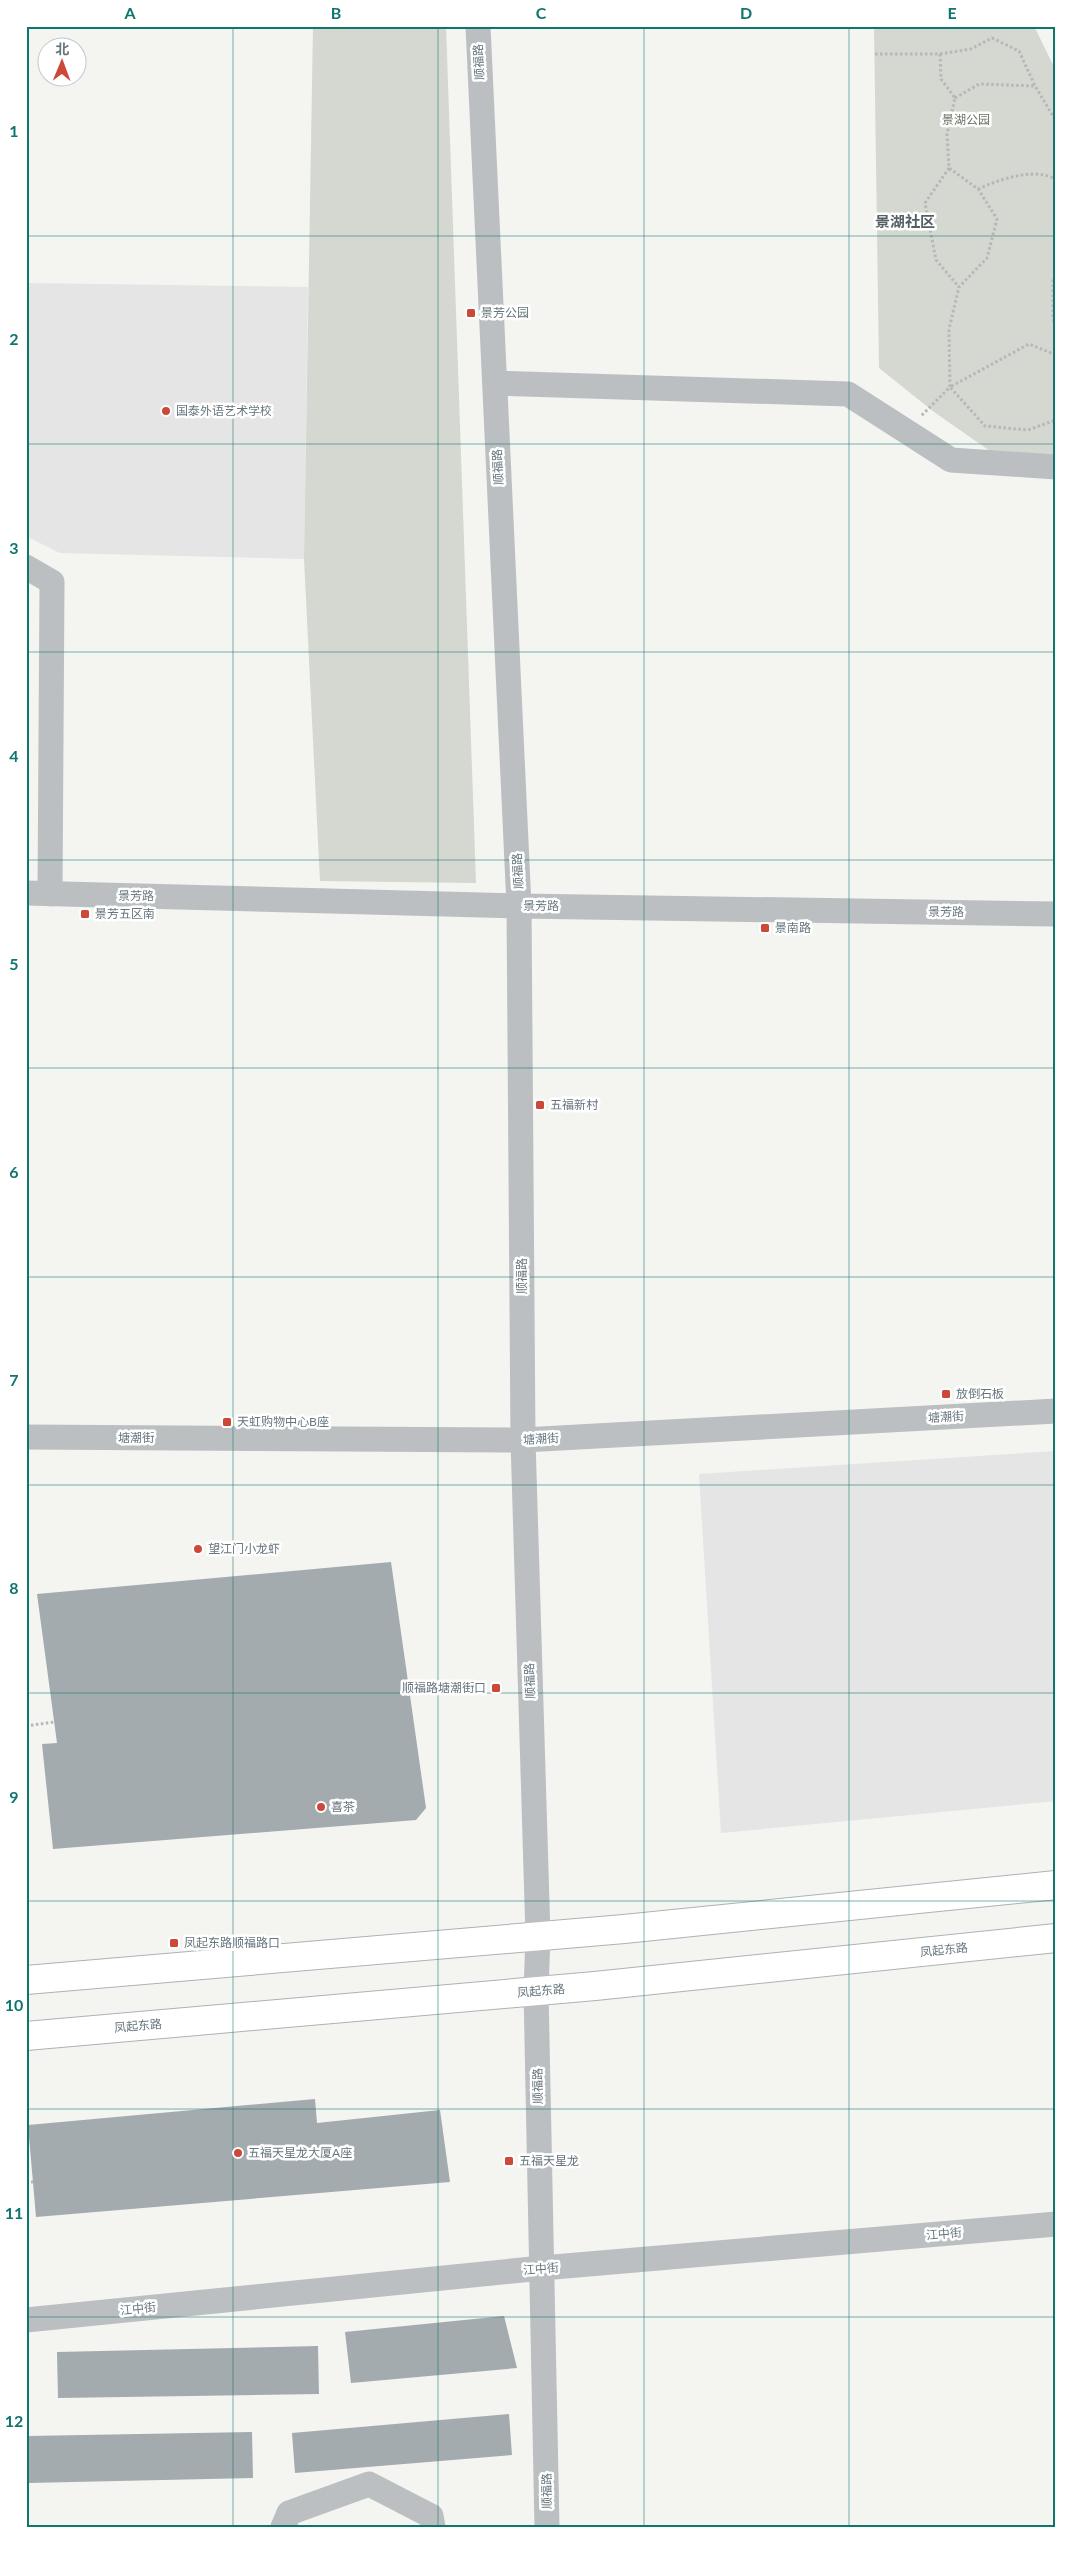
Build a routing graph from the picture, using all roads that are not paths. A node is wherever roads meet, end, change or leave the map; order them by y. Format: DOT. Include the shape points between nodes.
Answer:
graph roads {
  1 [pos="478,26"];
  2 [pos="494,383"];
  3 [pos="1056,467"];
  4 [pos="26,566"];
  5 [pos="38,894"];
  6 [pos="519,906"];
  7 [pos="1056,914"];
  8 [pos="1056,1411"];
  9 [pos="26,1437"];
  10 [pos="524,1440"];
  11 [pos="1056,1884"];
  12 [pos="538,1936"];
  13 [pos="1056,1938"];
  14 [pos="26,1980"];
  15 [pos="536,1991"];
  16 [pos="26,2036"];
  17 [pos="1056,2224"];
  18 [pos="542,2268"];
  19 [pos="26,2320"];
  20 [pos="284,2527"];
  21 [pos="433,2527"];
  22 [pos="547,2527"];
  1 -- 2 [label="street, 顺福路"];
  2 -- 3 [label="street" via="848,394 951,460"];
  2 -- 6 [label="street, 顺福路"];
  4 -- 5 [label="street" via="52,582"];
  5 -- 6 [label="street, 景芳路"];
  6 -- 7 [label="street, 景芳路"];
  6 -- 10 [label="street, 顺福路"];
  8 -- 10 [label="street, 塘潮街"];
  9 -- 10 [label="street, 塘潮街"];
  10 -- 12 [label="street, 顺福路"];
  11 -- 12 [label="main road"];
  12 -- 14 [label="main road"];
  12 -- 15 [label="street, 顺福路"];
  13 -- 15 [label="main road, 凤起东路"];
  15 -- 16 [label="main road, 凤起东路"];
  15 -- 18 [label="street, 顺福路"];
  17 -- 18 [label="street, 江中街"];
  18 -- 19 [label="street, 江中街"];
  18 -- 22 [label="street, 顺福路"];
  20 -- 21 [label="street" via="289,2513 368,2484 431,2516"];
}
